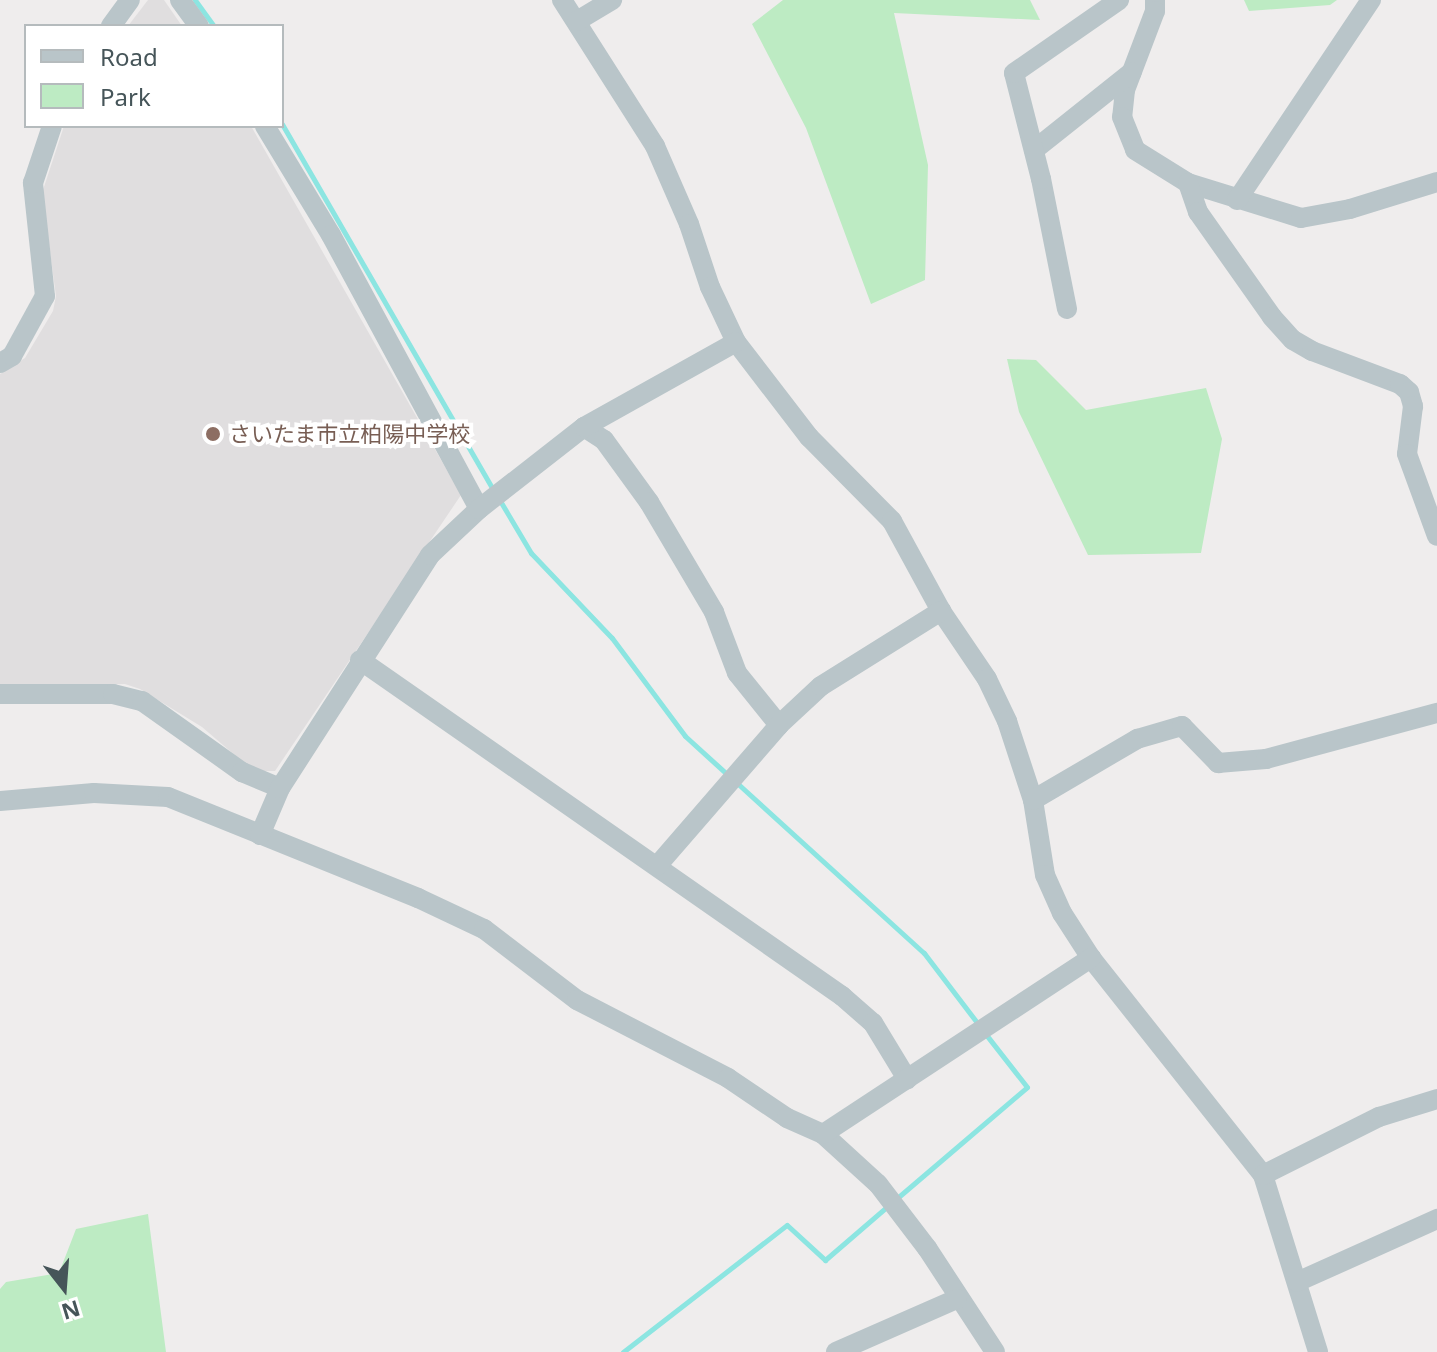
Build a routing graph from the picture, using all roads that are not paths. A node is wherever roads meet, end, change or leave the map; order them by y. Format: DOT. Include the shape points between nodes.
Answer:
graph roads {
  1 [pos="130,0"];
  2 [pos="180,0"];
  3 [pos="562,0"];
  4 [pos="612,0"];
  5 [pos="1119,0"];
  6 [pos="1155,0"];
  7 [pos="1371,0"];
  8 [pos="577,21"];
  9 [pos="112,24"];
  10 [pos="198,24"];
  11 [pos="1132,72"];
  12 [pos="51,128"];
  13 [pos="266,128"];
  14 [pos="1034,150"];
  15 [pos="1437,182"];
  16 [pos="1188,183"];
  17 [pos="1237,200"];
  18 [pos="1067,309"];
  19 [pos="736,342"];
  20 [pos="0,363"];
  21 [pos="584,427"];
  22 [pos="479,509"];
  23 [pos="1437,536"];
  24 [pos="941,611"];
  25 [pos="360,660"];
  26 [pos="0,694"];
  27 [pos="1437,713"];
  28 [pos="779,725"];
  29 [pos="280,788"];
  30 [pos="1033,800"];
  31 [pos="0,801"];
  32 [pos="260,835"];
  33 [pos="657,866"];
  34 [pos="1091,958"];
  35 [pos="907,1079"];
  36 [pos="1437,1099"];
  37 [pos="823,1134"];
  38 [pos="1263,1175"];
  39 [pos="1437,1219"];
  40 [pos="1297,1282"];
  41 [pos="957,1299"];
  42 [pos="836,1352"];
  43 [pos="995,1352"];
  44 [pos="1318,1352"];
  1 -- 9 [label="street"];
  2 -- 10 [label="street"];
  3 -- 8 [label="street"];
  4 -- 8 [label="street"];
  5 -- 14 [label="street" via="1014,73"];
  6 -- 11 [label="street"];
  7 -- 17 [label="street"];
  8 -- 19 [label="street" via="655,146"];
  11 -- 14 [label="street"];
  11 -- 16 [label="street" via="1122,117 1135,150"];
  12 -- 20 [label="street" via="33,183 45,296 12,356"];
  13 -- 22 [label="street" via="331,235"];
  14 -- 18 [label="street"];
  15 -- 17 [label="street" via="1301,218"];
  16 -- 17 [label="street"];
  16 -- 23 [label="street" via="1198,212 1293,340 1409,392 1413,406 1407,454"];
  19 -- 21 [label="street"];
  19 -- 24 [label="street" via="809,437 892,521"];
  21 -- 22 [label="street"];
  21 -- 28 [label="street" via="604,440 649,502 714,612 737,673"];
  22 -- 25 [label="street" via="430,555"];
  24 -- 28 [label="street" via="821,686"];
  24 -- 30 [label="street" via="987,679"];
  25 -- 29 [label="street"];
  25 -- 33 [label="street"];
  26 -- 29 [label="street" via="113,694 142,701 242,772"];
  27 -- 30 [label="street" via="1266,759 1218,763 1182,726 1137,739"];
  28 -- 33 [label="street"];
  29 -- 32 [label="street"];
  30 -- 34 [label="street" via="1045,875"];
  31 -- 32 [label="street" via="94,793 168,797"];
  32 -- 37 [label="street" via="484,929 577,1000"];
  33 -- 35 [label="street" via="842,996 873,1023"];
  34 -- 35 [label="street"];
  34 -- 38 [label="street"];
  35 -- 37 [label="street"];
  36 -- 38 [label="street" via="1379,1117"];
  37 -- 41 [label="street" via="878,1184 927,1248"];
  38 -- 40 [label="street"];
  39 -- 40 [label="street"];
  40 -- 44 [label="street"];
  41 -- 42 [label="street"];
  41 -- 43 [label="street"];
}
